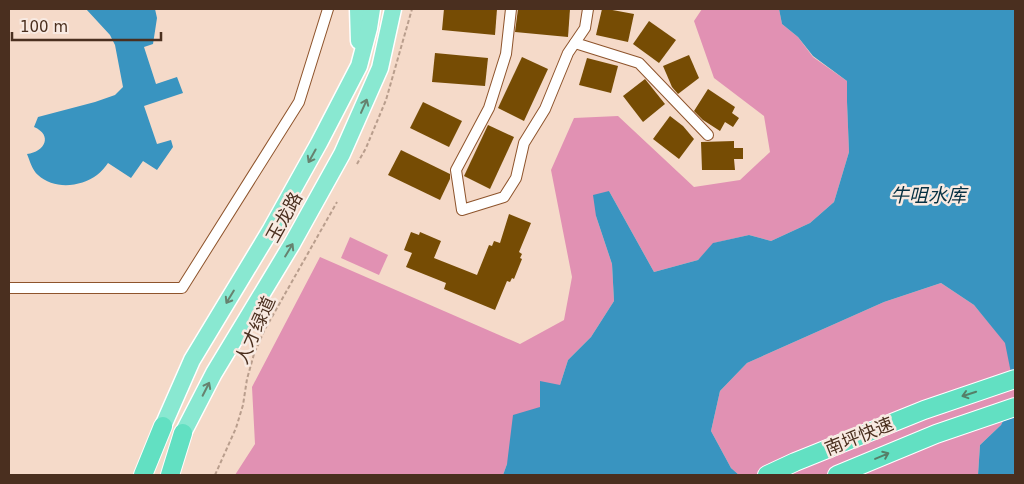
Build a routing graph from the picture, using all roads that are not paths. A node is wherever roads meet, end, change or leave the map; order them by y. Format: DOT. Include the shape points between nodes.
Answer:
graph roads {
  1 [pos="328,9"];
  2 [pos="358,9"];
  3 [pos="372,9"];
  4 [pos="393,9"];
  5 [pos="511,9"];
  6 [pos="588,9"];
  7 [pos="575,43"];
  8 [pos="359,66"];
  9 [pos="708,135"];
  10 [pos="9,288"];
  11 [pos="1015,379"];
  12 [pos="1015,407"];
  13 [pos="163,426"];
  14 [pos="184,433"];
  15 [pos="143,475"];
  16 [pos="153,475"];
  17 [pos="170,475"];
  18 [pos="178,475"];
  19 [pos="767,475"];
  20 [pos="837,475"];
  1 -- 10 [label="street" via="299,102 182,288"];
  2 -- 8 [label="main road"];
  3 -- 8 [label="main road, 玉龙路"];
  14 -- 4 [label="main road, 玉龙路, one-way" via="214,373 342,154 380,68"];
  5 -- 7 [label="street" via="506,54 489,108 456,170 462,210 504,197 516,178 524,143 545,109"];
  6 -- 7 [label="street" via="585,28"];
  7 -- 9 [label="street" via="639,63"];
  8 -- 13 [label="main road, 玉龙路, one-way" via="270,231 192,360"];
  11 -- 19 [label="highway, 南坪快速, one-way" via="924,410"];
  20 -- 12 [label="highway, 南坪快速, one-way" via="936,434"];
  13 -- 15 [label="highway"];
  13 -- 16 [label="highway"];
  14 -- 17 [label="highway"];
  14 -- 18 [label="highway"];
}
